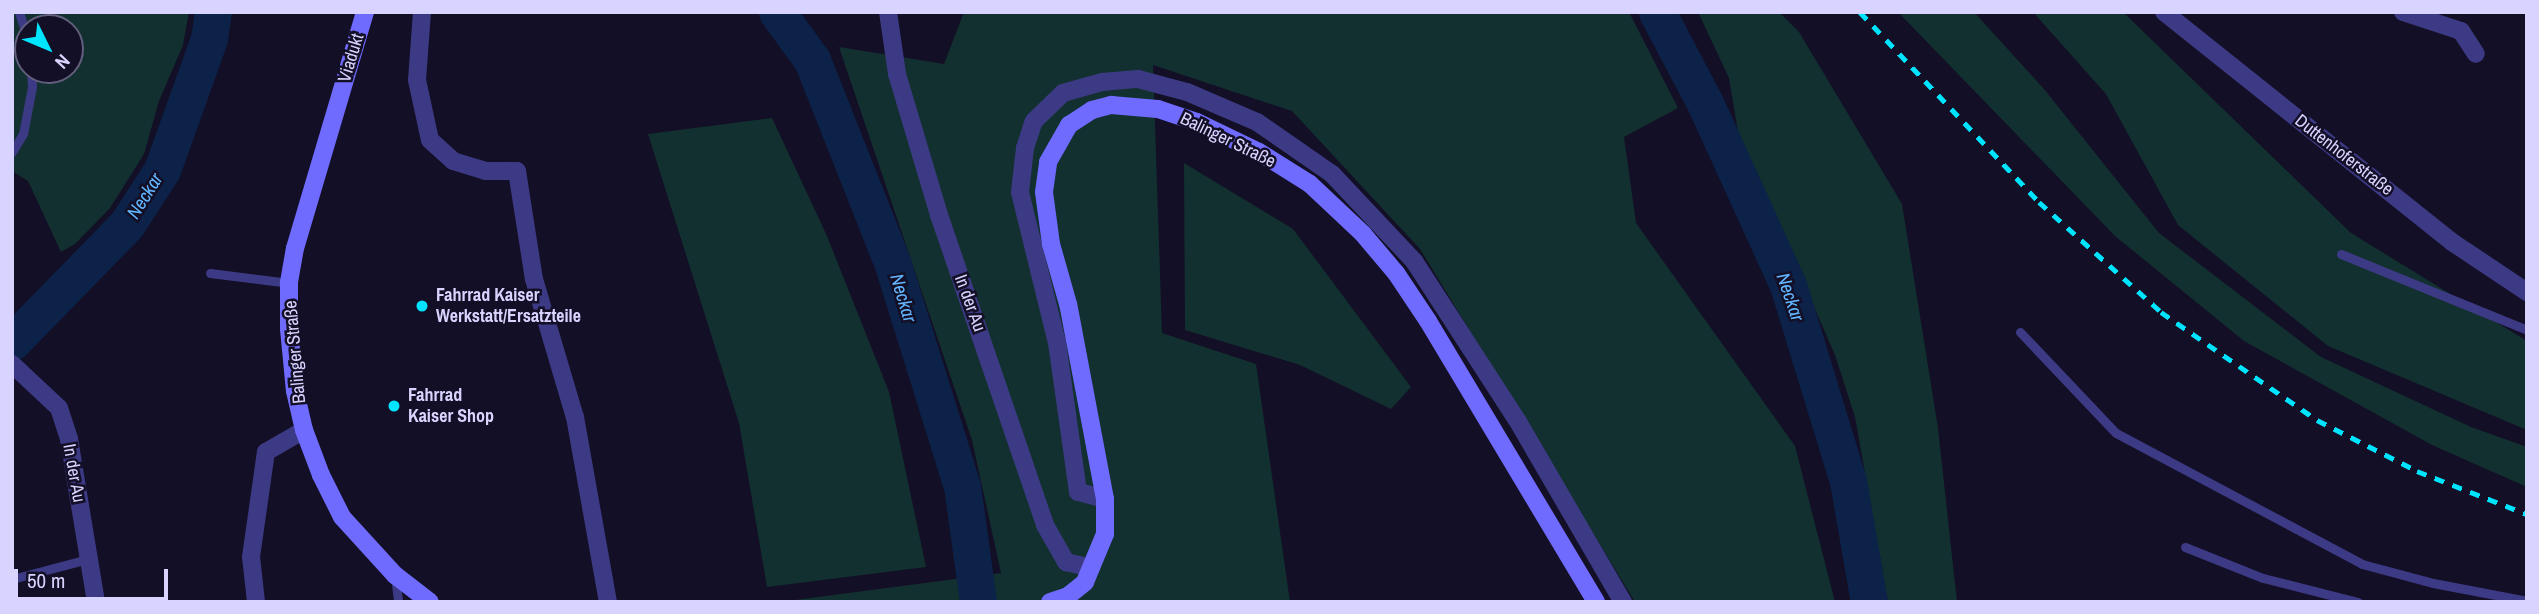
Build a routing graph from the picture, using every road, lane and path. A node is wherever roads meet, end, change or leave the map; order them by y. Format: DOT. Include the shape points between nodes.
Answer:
graph roads {
  1 [pos="365,12"];
  2 [pos="422,12"];
  3 [pos="888,12"];
  4 [pos="2164,12"];
  5 [pos="2403,12"];
  6 [pos="2476,54"];
  7 [pos="32,84"];
  8 [pos="337,104"];
  9 [pos="12,152"];
  10 [pos="2341,254"];
  11 [pos="210,273"];
  12 [pos="289,283"];
  13 [pos="2527,292"];
  14 [pos="2527,330"];
  15 [pos="2020,332"];
  16 [pos="12,364"];
  17 [pos="304,430"];
  18 [pos="1105,499"];
  19 [pos="2185,547"];
  20 [pos="88,559"];
  21 [pos="1091,568"];
  22 [pos="395,575"];
  23 [pos="12,579"];
  24 [pos="2527,601"];
  25 [pos="96,602"];
  26 [pos="256,602"];
  27 [pos="398,602"];
  28 [pos="430,602"];
  29 [pos="608,602"];
  30 [pos="1049,602"];
  31 [pos="1596,602"];
  32 [pos="1623,602"];
  33 [pos="2358,602"];
  1 -- 8 [label="main road, Viadukt"];
  2 -- 29 [label="street" via="417,80 430,140 453,161 485,171 517,171 534,279 575,417"];
  3 -- 21 [label="street, In der Au" via="897,74 939,215 1045,524 1066,562"];
  4 -- 13 [label="street, Duttenhoferstraße" via="2452,242"];
  5 -- 6 [label="street" via="2461,31"];
  7 -- 9 [label="lane" via="23,134"];
  8 -- 12 [label="main road, Balinger Straße" via="306,203"];
  10 -- 14 [label="lane"];
  11 -- 12 [label="lane"];
  12 -- 17 [label="main road, Balinger Straße" via="291,354"];
  15 -- 24 [label="lane" via="2116,433 2362,564"];
  16 -- 20 [label="street, In der Au" via="59,408"];
  17 -- 22 [label="main road, Balinger Straße" via="342,517"];
  17 -- 26 [label="street" via="266,452 251,557"];
  18 -- 21 [label="main road, Balinger Straße" via="1105,534"];
  18 -- 31 [label="main road, Balinger Straße" via="1044,192 1058,140 1069,125 1092,110 1111,105 1158,108 1259,152 1310,184 1363,234 1428,321"];
  18 -- 32 [label="street" via="1078,492 1057,343 1020,192 1025,148 1034,121 1063,93 1102,82 1138,79 1187,92 1257,122 1332,174 1414,261 1517,420"];
  19 -- 33 [label="lane" via="2263,578"];
  20 -- 23 [label="lane"];
  20 -- 25 [label="street, In der Au"];
  21 -- 30 [label="main road, Balinger Straße" via="1085,582 1068,597"];
  22 -- 27 [label="lane"];
  22 -- 28 [label="main road, Balinger Straße"];
}
